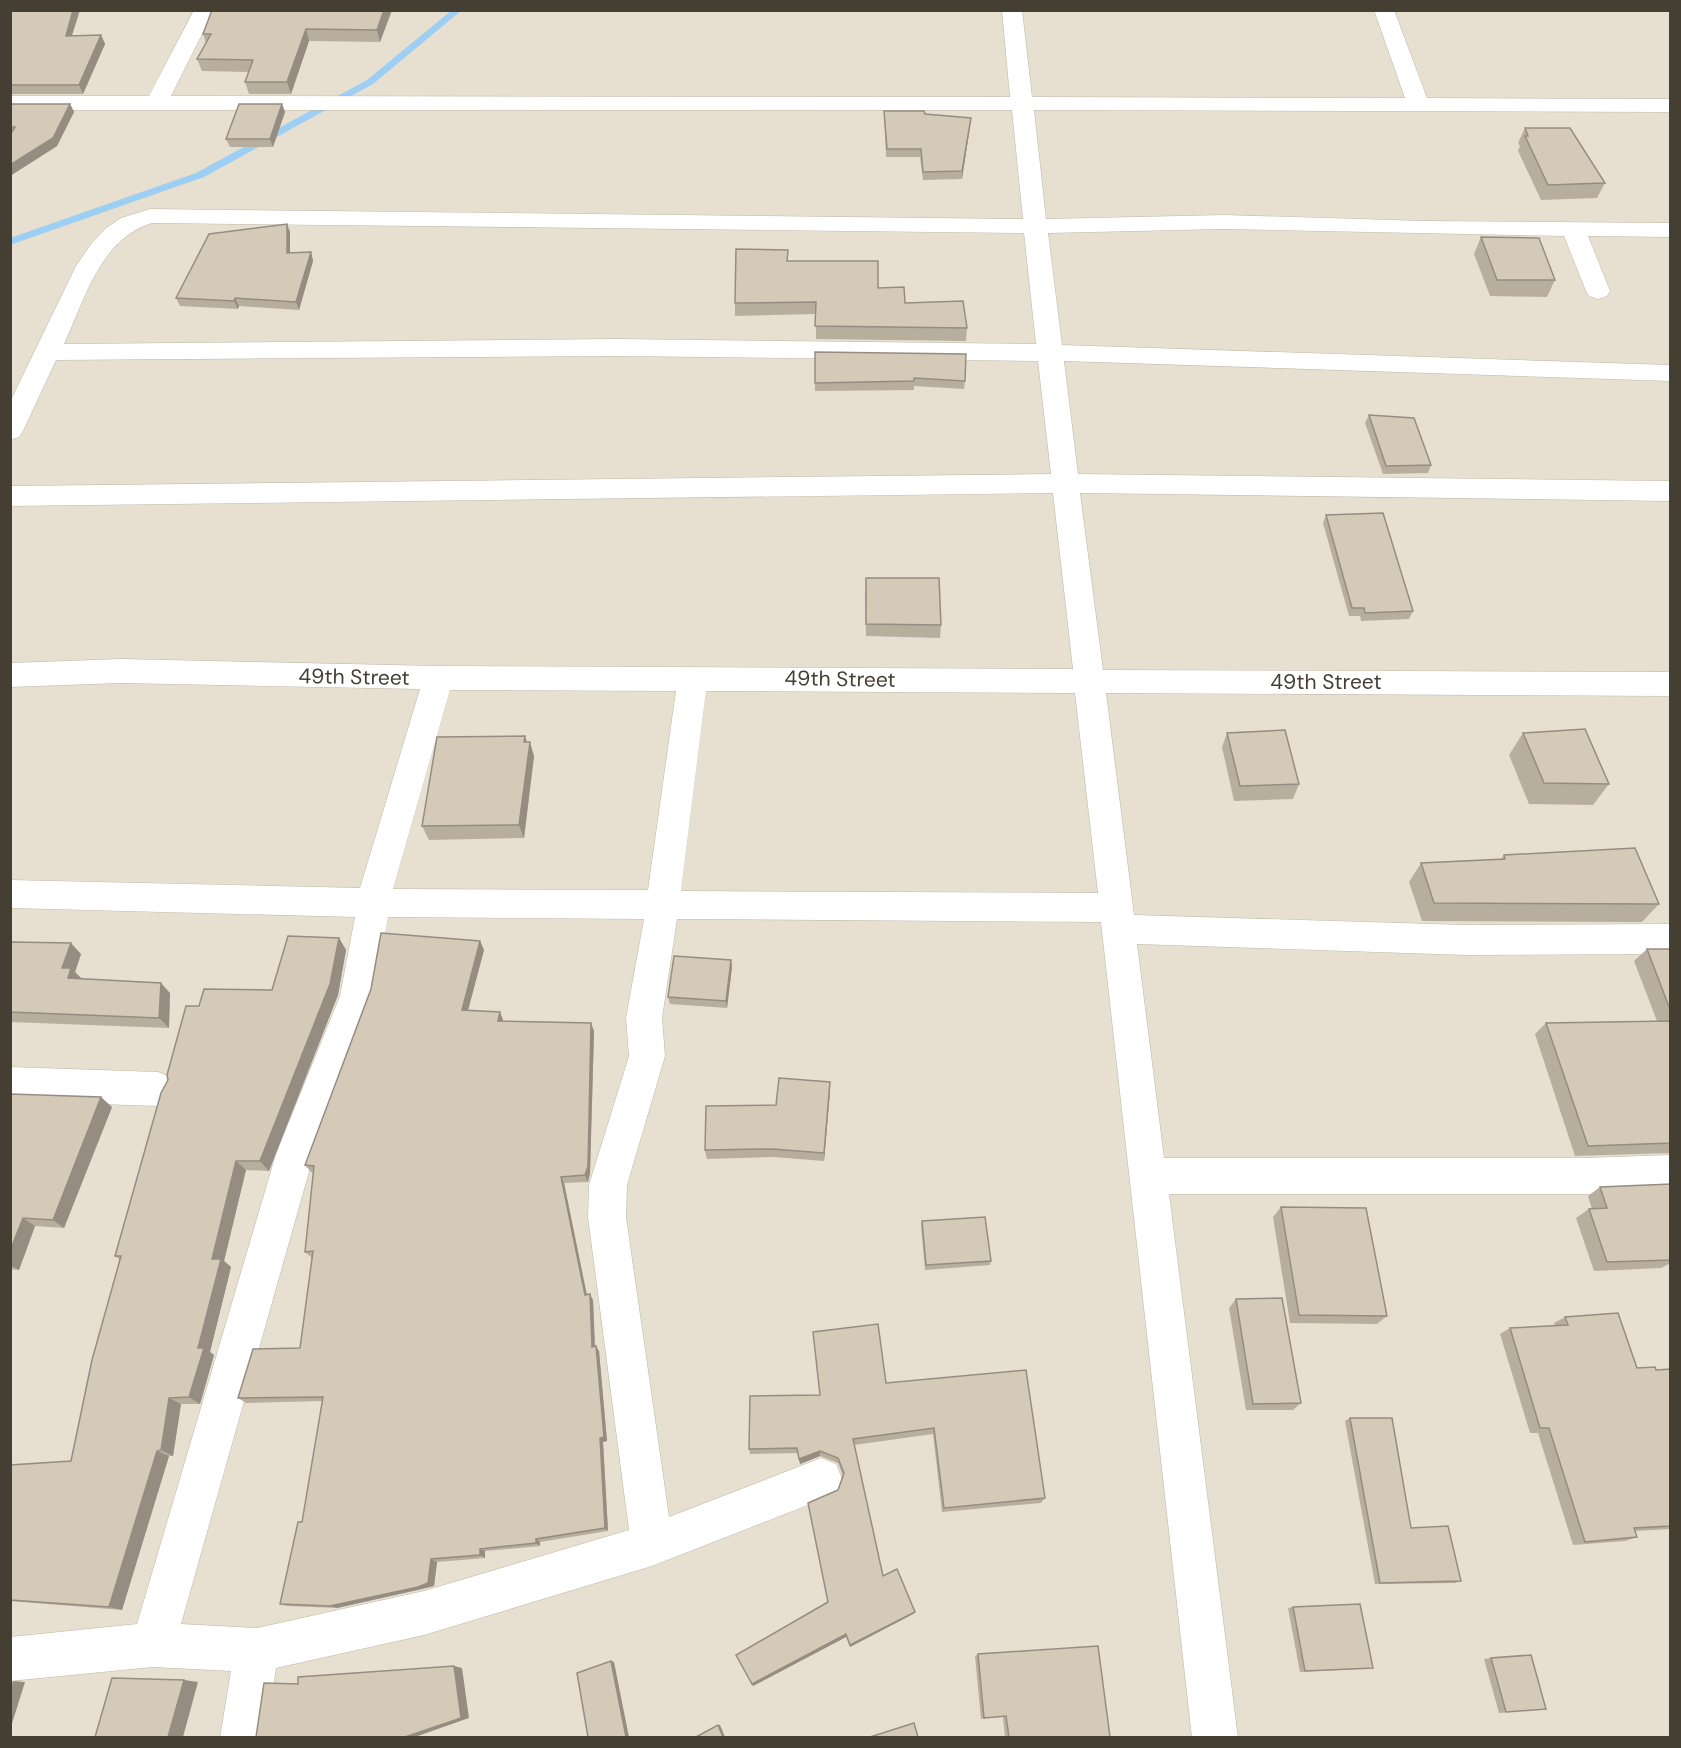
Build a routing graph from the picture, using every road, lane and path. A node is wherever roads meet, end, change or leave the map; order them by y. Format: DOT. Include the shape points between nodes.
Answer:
graph roads {
  1 [pos="204,10"];
  2 [pos="1012,10"];
  3 [pos="1384,10"];
  4 [pos="1022,102"];
  5 [pos="10,103"];
  6 [pos="157,103"];
  7 [pos="1418,103"];
  8 [pos="1671,105"];
  9 [pos="1035,226"];
  10 [pos="1573,229"];
  11 [pos="1671,230"];
  12 [pos="1598,291"];
  13 [pos="47,352"];
  14 [pos="1050,353"];
  15 [pos="1671,373"];
  16 [pos="10,431"];
  17 [pos="1065,483"];
  18 [pos="1671,491"];
  19 [pos="10,496"];
  20 [pos="10,675"];
  21 [pos="438,678"];
  22 [pos="693,678"];
  23 [pos="1089,682"];
  24 [pos="1671,684"];
  25 [pos="10,894"];
  26 [pos="374,903"];
  27 [pos="662,905"];
  28 [pos="1117,919"];
  29 [pos="1671,939"];
  30 [pos="10,1084"];
  31 [pos="158,1089"];
  32 [pos="1671,1173"];
  33 [pos="1148,1176"];
  34 [pos="821,1479"];
  35 [pos="652,1545"];
  36 [pos="153,1645"];
  37 [pos="257,1650"];
  38 [pos="10,1659"];
  39 [pos="243,1737"];
  40 [pos="1215,1737"];
  1 -- 6 [label="street"];
  2 -- 4 [label="street"];
  3 -- 7 [label="street"];
  4 -- 6 [label="street"];
  4 -- 7 [label="street"];
  4 -- 9 [label="street"];
  5 -- 6 [label="street"];
  7 -- 8 [label="street"];
  9 -- 10 [label="street" via="1224,222"];
  9 -- 13 [label="street" via="150,216 129,222 100,247"];
  9 -- 14 [label="street"];
  10 -- 11 [label="street"];
  10 -- 12 [label="street"];
  13 -- 14 [label="street" via="576,347"];
  13 -- 16 [label="street"];
  14 -- 15 [label="street"];
  14 -- 17 [label="street"];
  17 -- 18 [label="street"];
  17 -- 19 [label="street"];
  17 -- 23 [label="street"];
  20 -- 21 [label="street, 49th Street" via="122,671"];
  21 -- 22 [label="street, 49th Street"];
  21 -- 26 [label="street"];
  22 -- 23 [label="street, 49th Street"];
  22 -- 27 [label="street"];
  23 -- 24 [label="street, 49th Street"];
  23 -- 28 [label="street"];
  25 -- 26 [label="street"];
  26 -- 27 [label="street"];
  26 -- 36 [label="street" via="357,996 295,1154"];
  27 -- 28 [label="street"];
  27 -- 35 [label="street" via="644,1018 647,1056 608,1185 607,1217"];
  28 -- 29 [label="street" via="1466,940"];
  28 -- 33 [label="street"];
  30 -- 31 [label="street"];
  32 -- 33 [label="street"];
  33 -- 40 [label="street"];
  34 -- 35 [label="street"];
  35 -- 37 [label="street" via="424,1613"];
  36 -- 37 [label="street"];
  36 -- 38 [label="street"];
  37 -- 39 [label="street"];
}
